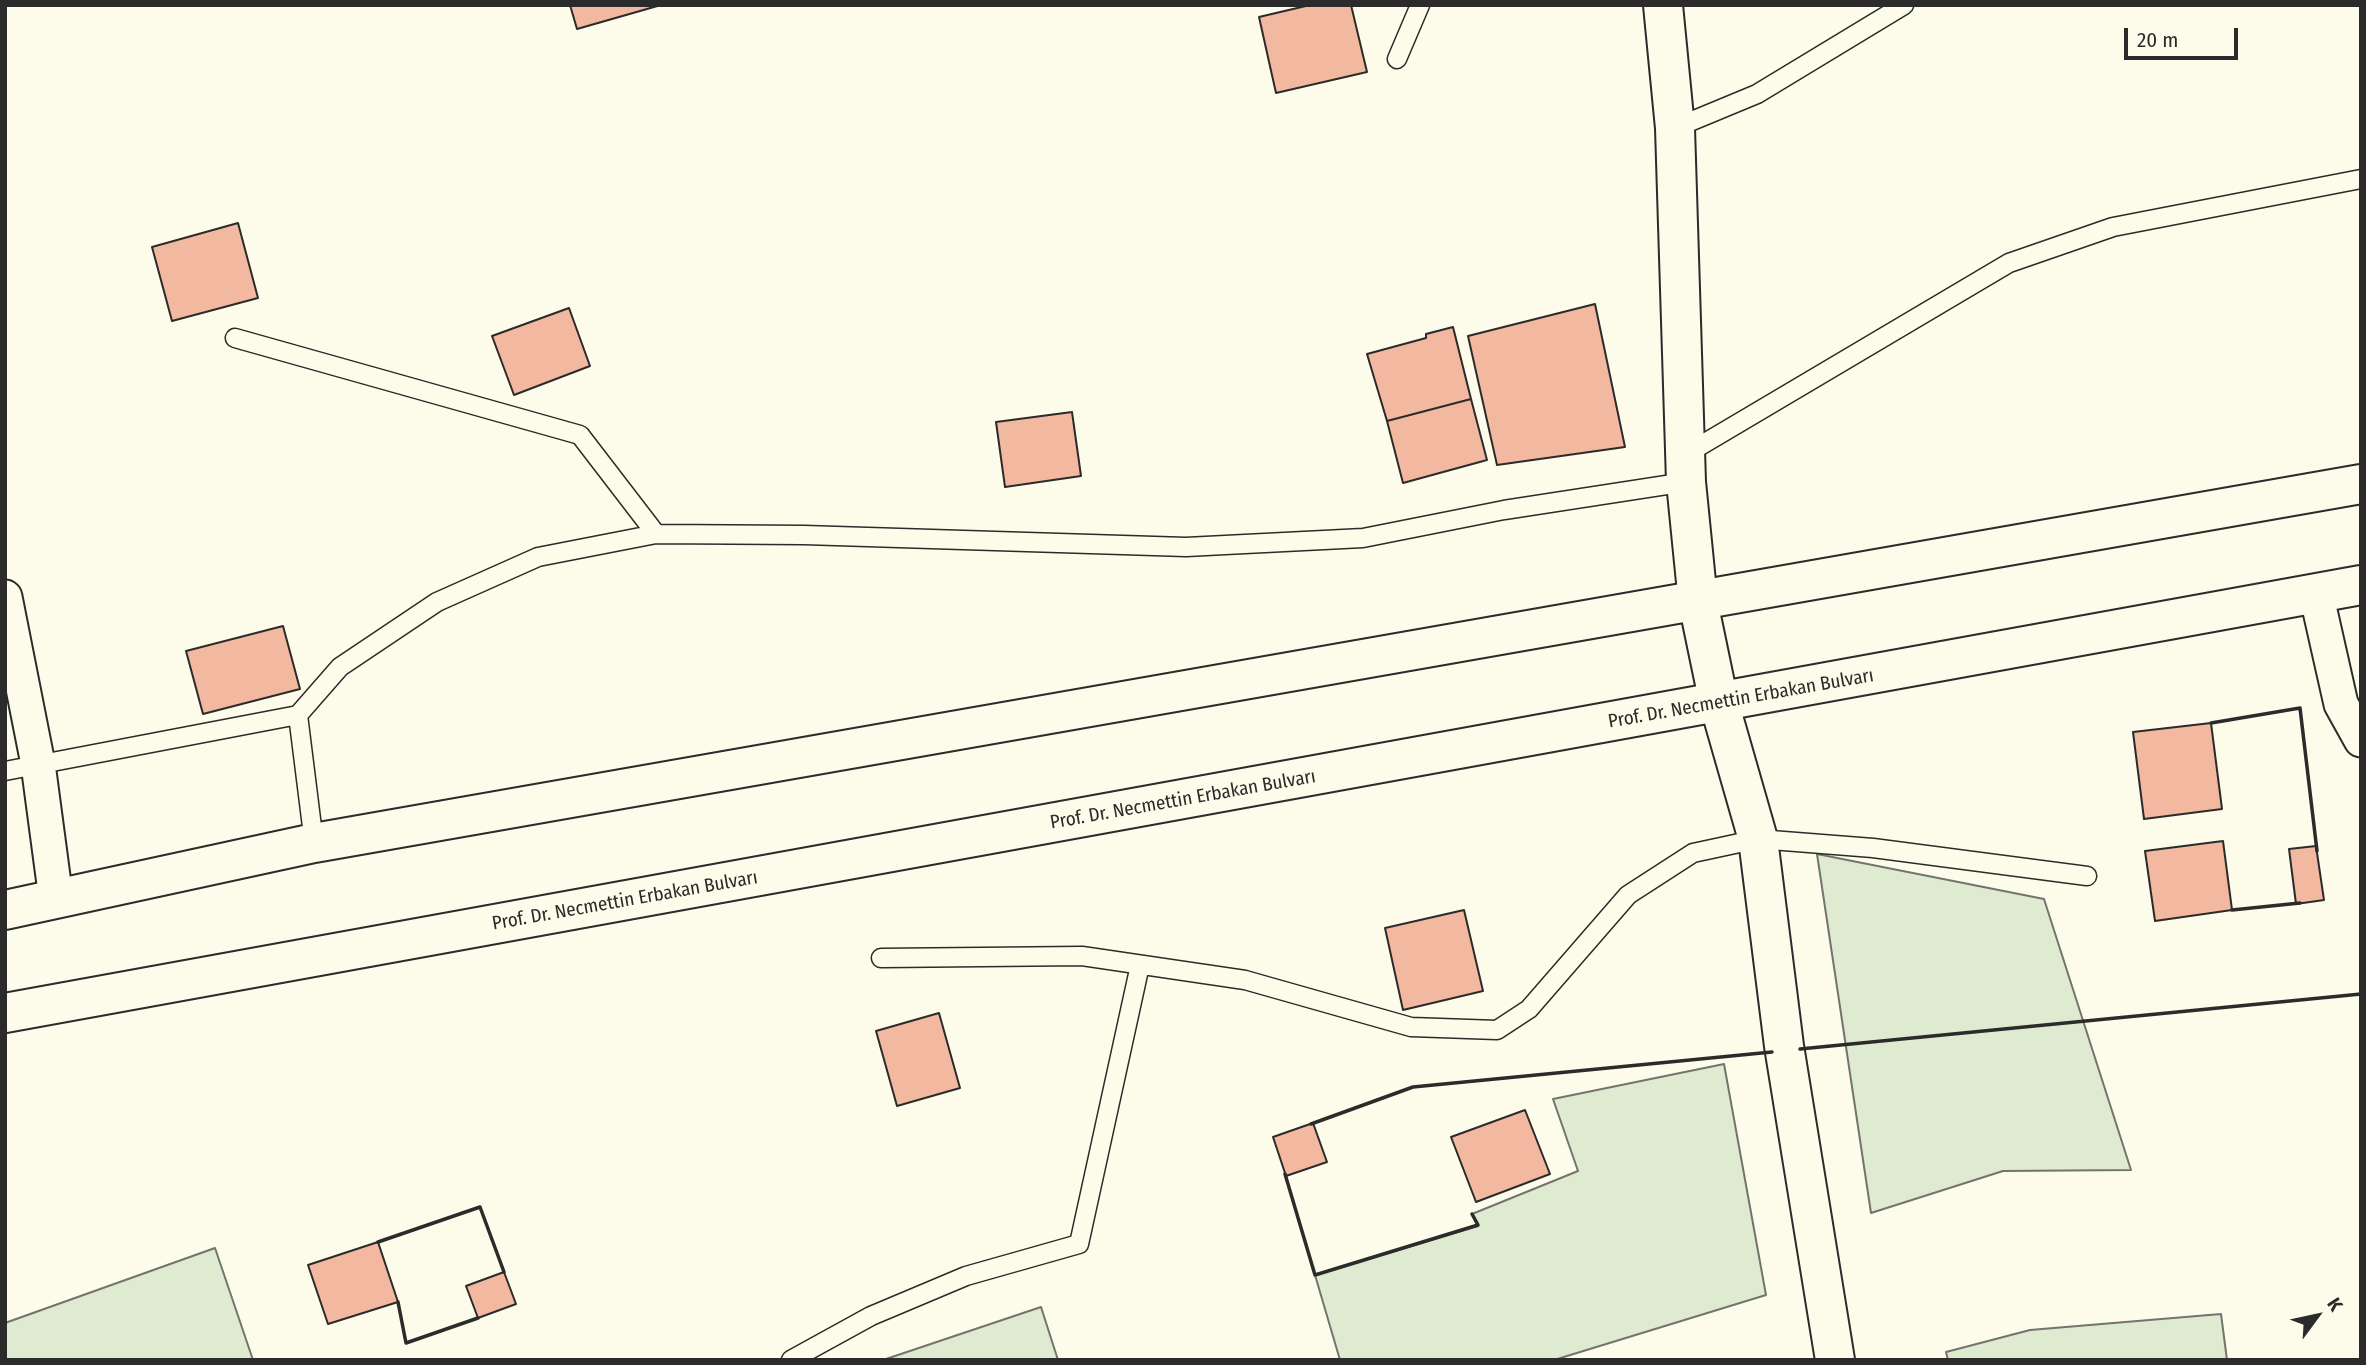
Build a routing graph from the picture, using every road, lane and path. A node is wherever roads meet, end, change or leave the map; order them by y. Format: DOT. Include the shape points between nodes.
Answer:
graph roads {
  1 [pos="1420,5"];
  2 [pos="1663,5"];
  3 [pos="1904,5"];
  4 [pos="1397,59"];
  5 [pos="1675,128"];
  6 [pos="2361,178"];
  7 [pos="235,338"];
  8 [pos="1687,467"];
  9 [pos="2361,484"];
  10 [pos="656,534"];
  11 [pos="2361,585"];
  12 [pos="2316,593"];
  13 [pos="5,597"];
  14 [pos="1699,602"];
  15 [pos="1719,703"];
  16 [pos="298,715"];
  17 [pos="2361,740"];
  18 [pos="38,764"];
  19 [pos="5,771"];
  20 [pos="1758,839"];
  21 [pos="314,843"];
  22 [pos="2087,876"];
  23 [pos="56,899"];
  24 [pos="5,910"];
  25 [pos="881,958"];
  26 [pos="1140,965"];
  27 [pos="5,1013"];
  28 [pos="791,1360"];
  29 [pos="1835,1360"];
  1 -- 4 [label="lane"];
  2 -- 5 [label="main road"];
  3 -- 5 [label="lane" via="1757,94"];
  5 -- 8 [label="main road"];
  6 -- 8 [label="lane" via="2113,227 2008,263"];
  7 -- 10 [label="lane" via="580,435"];
  8 -- 10 [label="lane" via="1363,538 1186,547"];
  8 -- 14 [label="main road"];
  9 -- 14 [label="main road"];
  10 -- 16 [label="lane" via="538,556 437,602 340,667"];
  11 -- 12 [label="main road, Prof. Dr. Necmettin Erbakan Bulvarı"];
  12 -- 15 [label="main road, Prof. Dr. Necmettin Erbakan Bulvarı"];
  12 -- 17 [label="street" via="2341,704"];
  13 -- 18 [label="street"];
  14 -- 15 [label="main road"];
  14 -- 21 [label="main road"];
  15 -- 20 [label="main road"];
  15 -- 27 [label="main road, Prof. Dr. Necmettin Erbakan Bulvarı"];
  16 -- 18 [label="lane"];
  16 -- 21 [label="lane"];
  18 -- 19 [label="lane"];
  18 -- 23 [label="street"];
  20 -- 22 [label="lane" via="1872,848"];
  20 -- 26 [label="lane" via="1693,853 1628,895 1529,1009 1497,1030 1411,1027 1245,980"];
  20 -- 29 [label="main road" via="1784,1046"];
  21 -- 23 [label="main road"];
  23 -- 24 [label="main road"];
  25 -- 26 [label="lane" via="1082,956"];
  26 -- 28 [label="lane" via="1079,1244 966,1276 871,1316"];
}
